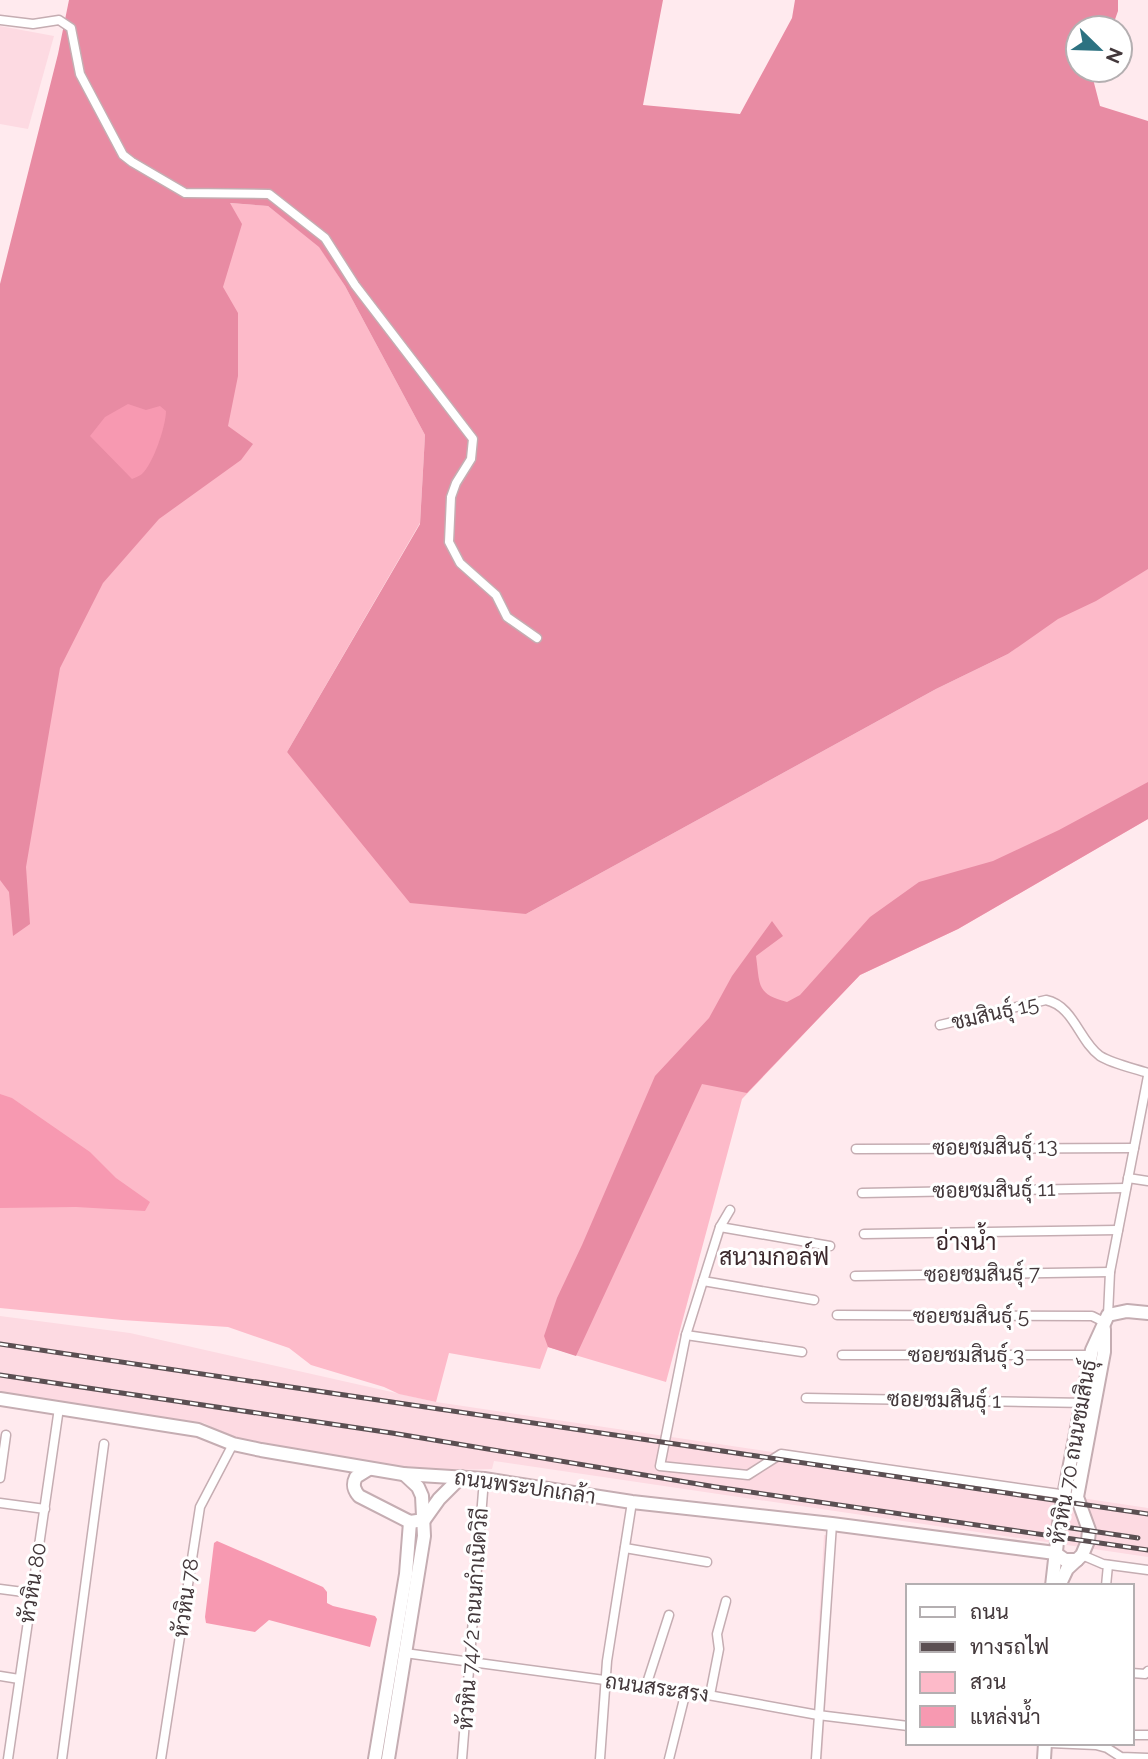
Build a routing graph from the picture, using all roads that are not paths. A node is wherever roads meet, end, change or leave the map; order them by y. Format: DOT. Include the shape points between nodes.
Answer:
graph roads {
  1 [pos="0,20"];
  2 [pos="537,638"];
  3 [pos="940,1025"];
  4 [pos="1148,1075"];
  5 [pos="1134,1147"];
  6 [pos="856,1149"];
  7 [pos="1128,1178"];
  8 [pos="1148,1181"];
  9 [pos="1126,1188"];
  10 [pos="862,1193"];
  11 [pos="730,1210"];
  12 [pos="720,1227"];
  13 [pos="1118,1230"];
  14 [pos="864,1234"];
  15 [pos="830,1246"];
  16 [pos="1110,1272"];
  17 [pos="855,1276"];
  18 [pos="703,1281"];
  19 [pos="814,1300"];
  20 [pos="1148,1313"];
  21 [pos="837,1315"];
  22 [pos="1106,1319"];
  23 [pos="686,1335"];
  24 [pos="802,1352"];
  25 [pos="842,1355"];
  26 [pos="1091,1355"];
  27 [pos="806,1398"];
  28 [pos="0,1399"];
  29 [pos="1088,1403"];
  30 [pos="59,1408"];
  31 [pos="6,1435"];
  32 [pos="104,1444"];
  33 [pos="233,1444"];
  34 [pos="336,1462"];
  35 [pos="369,1469"];
  36 [pos="403,1474"];
  37 [pos="461,1477"];
  38 [pos="0,1478"];
  39 [pos="484,1479"];
  40 [pos="354,1486"];
  41 [pos="1071,1496"];
  42 [pos="632,1502"];
  43 [pos="0,1503"];
  44 [pos="45,1509"];
  45 [pos="424,1520"];
  46 [pos="1085,1521"];
  47 [pos="410,1522"];
  48 [pos="1060,1522"];
  49 [pos="832,1524"];
  50 [pos="625,1548"];
  51 [pos="1055,1553"];
  52 [pos="1080,1558"];
  53 [pos="707,1562"];
  54 [pos="1108,1564"];
  55 [pos="1148,1570"];
  56 [pos="412,1575"];
  57 [pos="1052,1584"];
  58 [pos="1060,1584"];
  59 [pos="1106,1584"];
  60 [pos="0,1589"];
  61 [pos="31,1593"];
  62 [pos="726,1601"];
  63 [pos="668,1615"];
  64 [pos="400,1652"];
  65 [pos="469,1662"];
  66 [pos="0,1676"];
  67 [pos="19,1679"];
  68 [pos="606,1680"];
  69 [pos="646,1686"];
  70 [pos="686,1691"];
  71 [pos="710,1695"];
  72 [pos="818,1716"];
  73 [pos="906,1726"];
  74 [pos="1108,1746"];
  75 [pos="382,1753"];
  76 [pos="5,1757"];
  77 [pos="1148,1758"];
  78 [pos="62,1759"];
  79 [pos="161,1759"];
  80 [pos="463,1759"];
  81 [pos="600,1759"];
  82 [pos="668,1759"];
  83 [pos="816,1759"];
  1 -- 2 [label="street" via="33,24 59,20 71,28 80,74 123,155 132,162 186,193 269,194 325,238 355,285 473,439 471,459 451,497 449,542 460,563 496,595 507,617"];
  3 -- 4 [label="street, ชมสินธุ์ 15" via="1046,1000 1066,1012 1098,1055"];
  4 -- 5 [label="street, หัวหิน 70 ถนนชมสินธุ์"];
  5 -- 6 [label="street, ซอยชมสินธุ์ 13"];
  5 -- 7 [label="street, หัวหิน 70 ถนนชมสินธุ์"];
  7 -- 8 [label="street"];
  7 -- 9 [label="street, หัวหิน 70 ถนนชมสินธุ์"];
  9 -- 10 [label="street, ซอยชมสินธุ์ 11"];
  9 -- 13 [label="street, หัวหิน 70 ถนนชมสินธุ์"];
  11 -- 12 [label="street"];
  12 -- 15 [label="street"];
  12 -- 18 [label="street"];
  13 -- 14 [label="street"];
  13 -- 16 [label="street, หัวหิน 70 ถนนชมสินธุ์"];
  16 -- 17 [label="street, ซอยชมสินธุ์ 7"];
  16 -- 22 [label="street, หัวหิน 70 ถนนชมสินธุ์"];
  18 -- 19 [label="street"];
  18 -- 23 [label="street"];
  20 -- 22 [label="street" via="1127,1311"];
  21 -- 22 [label="street, ซอยชมสินธุ์ 5"];
  22 -- 26 [label="street, หัวหิน 70 ถนนชมสินธุ์"];
  22 -- 29 [label="street, หัวหิน 70 ถนนชมสินธุ์" via="1104,1352"];
  23 -- 24 [label="street"];
  23 -- 41 [label="street" via="660,1465 748,1475 781,1454"];
  25 -- 26 [label="street, ซอยชมสินธุ์ 3"];
  26 -- 29 [label="street, หัวหิน 70 ถนนชมสินธุ์"];
  27 -- 29 [label="street, ซอยชมสินธุ์ 1"];
  28 -- 30 [label="street, ถนนพระปกเกล้า"];
  29 -- 41 [label="street, หัวหิน 70 ถนนชมสินธุ์"];
  30 -- 33 [label="street, ถนนพระปกเกล้า" via="198,1430"];
  30 -- 44 [label="street, หัวหิน 80"];
  31 -- 38 [label="street"];
  32 -- 78 [label="street"];
  33 -- 34 [label="street, ถนนพระปกเกล้า"];
  33 -- 79 [label="street, หัวหิน 78" via="200,1507"];
  34 -- 35 [label="street, ถนนพระปกเกล้า"];
  34 -- 40 [label="street"];
  35 -- 36 [label="street, ถนนพระปกเกล้า"];
  35 -- 40 [label="street" via="356,1477"];
  36 -- 37 [label="street, ถนนพระปกเกล้า"];
  36 -- 45 [label="street" via="420,1491"];
  37 -- 39 [label="street, ถนนพระปกเกล้า"];
  37 -- 45 [label="street"];
  39 -- 42 [label="street, ถนนพระปกเกล้า"];
  39 -- 65 [label="street, หัวหิน 74/2 ถนนกำเนิดวิถี"];
  40 -- 47 [label="street" via="359,1496"];
  41 -- 46 [label="street, หัวหิน 70 ถนนชมสินธุ์"];
  41 -- 48 [label="street, หัวหิน 70 ถนนชมสินธุ์"];
  42 -- 49 [label="street, ถนนพระปกเกล้า"];
  42 -- 50 [label="street"];
  43 -- 44 [label="street"];
  44 -- 61 [label="street, หัวหิน 80"];
  45 -- 47 [label="street"];
  45 -- 56 [label="street"];
  46 -- 48 [label="street" via="1071,1514"];
  46 -- 52 [label="street, หัวหิน 70 ถนนชมสินธุ์" via="1088,1537"];
  47 -- 56 [label="street"];
  48 -- 51 [label="street, หัวหิน 70 ถนนชมสินธุ์"];
  49 -- 51 [label="street, ถนนพระปกเกล้า"];
  49 -- 72 [label="street"];
  50 -- 53 [label="street"];
  50 -- 68 [label="street"];
  51 -- 52 [label="street" via="1065,1560"];
  51 -- 57 [label="street, หัวหิน 70 ถนนชมสินธุ์"];
  52 -- 54 [label="street"];
  52 -- 58 [label="street, หัวหิน 70 ถนนชมสินธุ์" via="1067,1569"];
  54 -- 55 [label="street"];
  54 -- 59 [label="street"];
  56 -- 64 [label="street"];
  60 -- 61 [label="street"];
  61 -- 67 [label="street, หัวหิน 80"];
  62 -- 71 [label="street"];
  63 -- 69 [label="street"];
  64 -- 65 [label="street, ถนนสระสรง"];
  64 -- 75 [label="street"];
  65 -- 68 [label="street, ถนนสระสรง"];
  65 -- 80 [label="street, หัวหิน 74/2 ถนนกำเนิดวิถี"];
  66 -- 67 [label="street"];
  67 -- 76 [label="street, หัวหิน 80"];
  68 -- 69 [label="street, ถนนสระสรง"];
  68 -- 81 [label="street"];
  69 -- 70 [label="street, ถนนสระสรง"];
  70 -- 71 [label="street, ถนนสระสรง"];
  70 -- 82 [label="street"];
  71 -- 72 [label="street, ถนนสระสรง"];
  72 -- 73 [label="street, ถนนสระสรง"];
  72 -- 83 [label="street"];
  74 -- 77 [label="street" via="1121,1758"];
}
